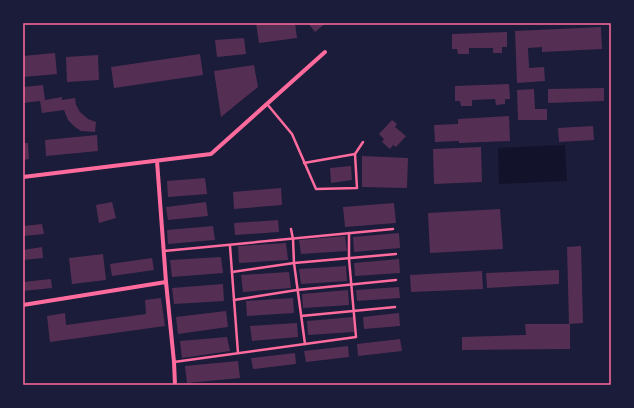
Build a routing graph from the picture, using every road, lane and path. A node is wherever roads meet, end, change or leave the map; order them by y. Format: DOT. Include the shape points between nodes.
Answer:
graph roads {
  1 [pos="325,52"];
  2 [pos="267,104"];
  3 [pos="363,142"];
  4 [pos="355,154"];
  5 [pos="157,161"];
  6 [pos="304,163"];
  7 [pos="23,177"];
  8 [pos="291,229"];
  9 [pos="393,229"];
  10 [pos="349,233"];
  11 [pos="293,239"];
  12 [pos="230,245"];
  13 [pos="164,251"];
  14 [pos="396,254"];
  15 [pos="349,258"];
  16 [pos="294,263"];
  17 [pos="232,272"];
  18 [pos="396,280"];
  19 [pos="166,282"];
  20 [pos="351,284"];
  21 [pos="297,290"];
  22 [pos="234,300"];
  23 [pos="23,305"];
  24 [pos="394,307"];
  25 [pos="353,310"];
  26 [pos="301,316"];
  27 [pos="305,344"];
  28 [pos="238,353"];
  29 [pos="174,362"];
  30 [pos="175,385"];
  1 -- 2 [label="street"];
  2 -- 5 [label="street" via="211,154"];
  2 -- 6 [label="lane" via="292,134"];
  3 -- 4 [label="lane"];
  4 -- 6 [label="lane"];
  4 -- 6 [label="lane" via="357,188 316,189"];
  5 -- 7 [label="street"];
  5 -- 13 [label="street"];
  8 -- 11 [label="lane"];
  9 -- 10 [label="lane"];
  10 -- 11 [label="lane"];
  10 -- 15 [label="lane"];
  11 -- 12 [label="lane"];
  11 -- 16 [label="lane"];
  12 -- 13 [label="lane"];
  12 -- 17 [label="lane"];
  13 -- 19 [label="street"];
  14 -- 15 [label="lane"];
  15 -- 16 [label="lane"];
  15 -- 20 [label="lane"];
  16 -- 17 [label="lane"];
  16 -- 21 [label="lane"];
  17 -- 22 [label="lane"];
  18 -- 20 [label="lane"];
  19 -- 23 [label="street"];
  19 -- 29 [label="street"];
  20 -- 21 [label="lane"];
  20 -- 25 [label="lane"];
  21 -- 22 [label="lane"];
  21 -- 26 [label="lane"];
  22 -- 28 [label="lane"];
  24 -- 25 [label="lane"];
  25 -- 26 [label="lane"];
  25 -- 27 [label="lane" via="356,337"];
  26 -- 27 [label="lane"];
  27 -- 28 [label="lane"];
  28 -- 29 [label="lane"];
  29 -- 30 [label="street"];
}
